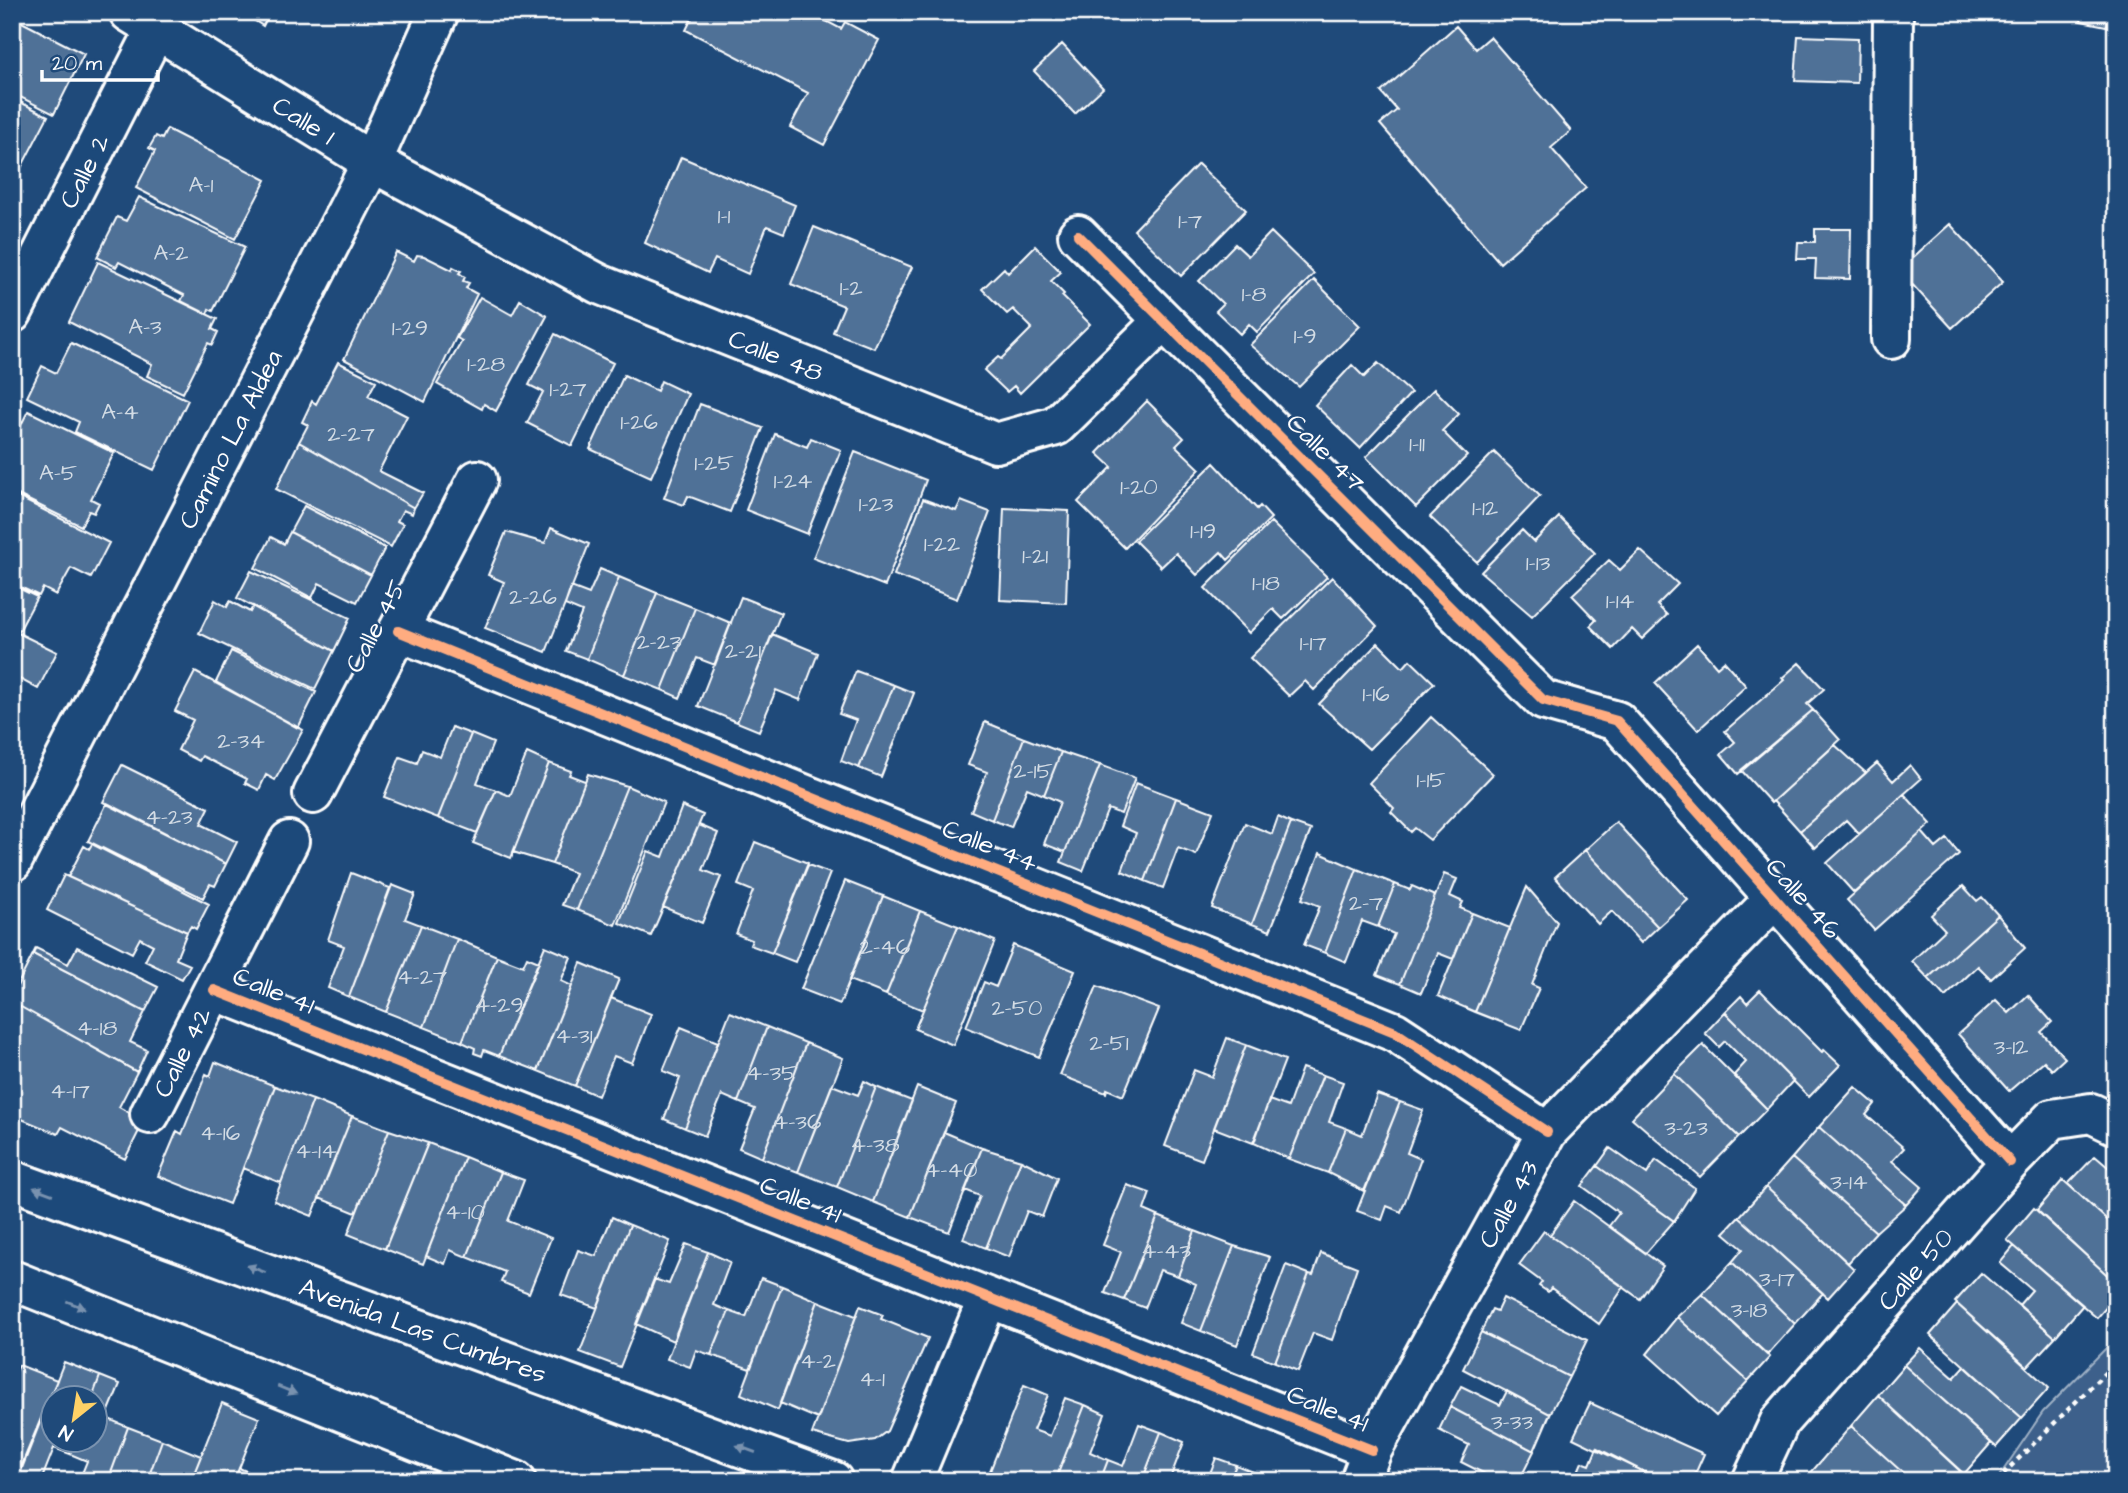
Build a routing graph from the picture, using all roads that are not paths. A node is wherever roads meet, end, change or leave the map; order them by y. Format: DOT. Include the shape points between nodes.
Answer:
graph roads {
  1 [pos="439,12"];
  2 [pos="1894,12"];
  3 [pos="142,21"];
  4 [pos="372,162"];
  5 [pos="1078,235"];
  6 [pos="12,313"];
  7 [pos="1162,322"];
  8 [pos="1891,339"];
  9 [pos="477,480"];
  10 [pos="398,631"];
  11 [pos="1543,700"];
  12 [pos="313,794"];
  13 [pos="289,841"];
  14 [pos="12,862"];
  15 [pos="1774,899"];
  16 [pos="214,990"];
  17 [pos="150,1114"];
  18 [pos="2116,1125"];
  19 [pos="1548,1132"];
  20 [pos="2010,1162"];
  21 [pos="12,1180"];
  22 [pos="12,1280"];
  23 [pos="988,1298"];
  24 [pos="1366,1465"];
  25 [pos="516,1481"];
  26 [pos="833,1481"];
  27 [pos="912,1481"];
  28 [pos="1752,1481"];
  1 -- 4 [label="main road, Camino La Aldea"];
  2 -- 8 [label="main road"];
  3 -- 4 [label="main road, Calle 1"];
  3 -- 6 [label="main road, Calle 2"];
  4 -- 7 [label="main road, Calle 48" via="599,284 996,443 1056,426"];
  4 -- 14 [label="main road, Camino La Aldea"];
  5 -- 7 [label="main road, Calle 47"];
  7 -- 11 [label="main road, Calle 47"];
  9 -- 10 [label="main road, Calle 45"];
  10 -- 12 [label="main road, Calle 45"];
  10 -- 19 [label="main road, Calle 44" via="1395,1032"];
  11 -- 15 [label="main road, Calle 46" via="1617,721"];
  13 -- 16 [label="main road, Calle 42"];
  15 -- 19 [label="main road, Calle 43"];
  15 -- 20 [label="main road, Calle 46"];
  16 -- 17 [label="main road, Calle 42"];
  16 -- 23 [label="main road, Calle 41"];
  18 -- 20 [label="main road, Calle 50" via="2091,1113 2052,1119"];
  19 -- 24 [label="main road, Calle 43"];
  20 -- 28 [label="main road, Calle 50" via="1780,1421"];
  26 -- 21 [label="main road, Avenida Las Cumbres, one-way"];
  22 -- 25 [label="main road, one-way"];
  23 -- 24 [label="main road, Calle 41"];
  23 -- 27 [label="main road"];
}
